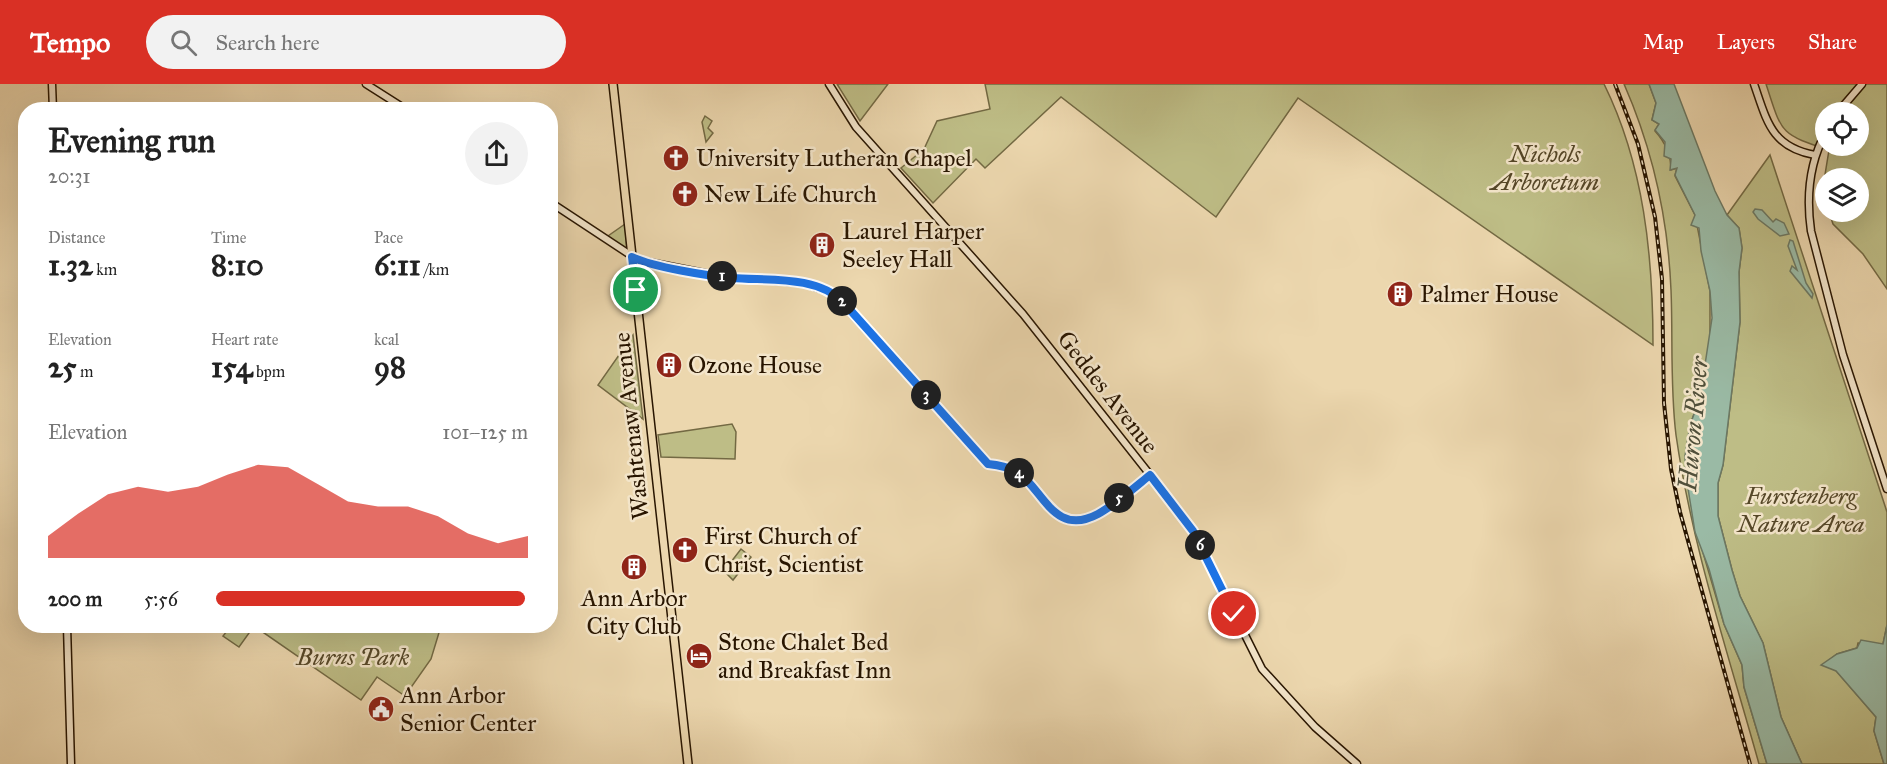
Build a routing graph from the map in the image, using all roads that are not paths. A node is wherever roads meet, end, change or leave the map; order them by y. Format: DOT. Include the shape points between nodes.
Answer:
graph roads {
  1 [pos="52,84"];
  2 [pos="366,84"];
  3 [pos="613,84"];
  4 [pos="829,84"];
  5 [pos="1754,84"];
  6 [pos="1862,84"];
  7 [pos="53,102"];
  8 [pos="391,102"];
  9 [pos="1847,102"];
  10 [pos="1815,155"];
  11 [pos="558,207"];
  12 [pos="632,257"];
  13 [pos="1150,475"];
  14 [pos="1887,489"];
  15 [pos="67,633"];
  16 [pos="71,764"];
  17 [pos="688,764"];
  18 [pos="1357,764"];
  1 -- 7 [label="main road"];
  2 -- 8 [label="main road"];
  3 -- 12 [label="main road, Washtenaw Avenue"];
  4 -- 13 [label="main road, Geddes Avenue" via="856,127 1023,314"];
  5 -- 10 [label="main road" via="1778,139 1796,151"];
  6 -- 9 [label="main road"];
  10 -- 14 [label="main road" via="1808,192 1811,231 1843,355"];
  11 -- 12 [label="main road"];
  12 -- 13 [label="main road" via="719,276 803,283 833,293 988,464 1018,473 1060,516 1083,519 1099,514"];
  12 -- 17 [label="main road, Washtenaw Avenue"];
  13 -- 18 [label="main road, Geddes Avenue" via="1193,531 1262,669 1315,727"];
  15 -- 16 [label="main road"];
}
